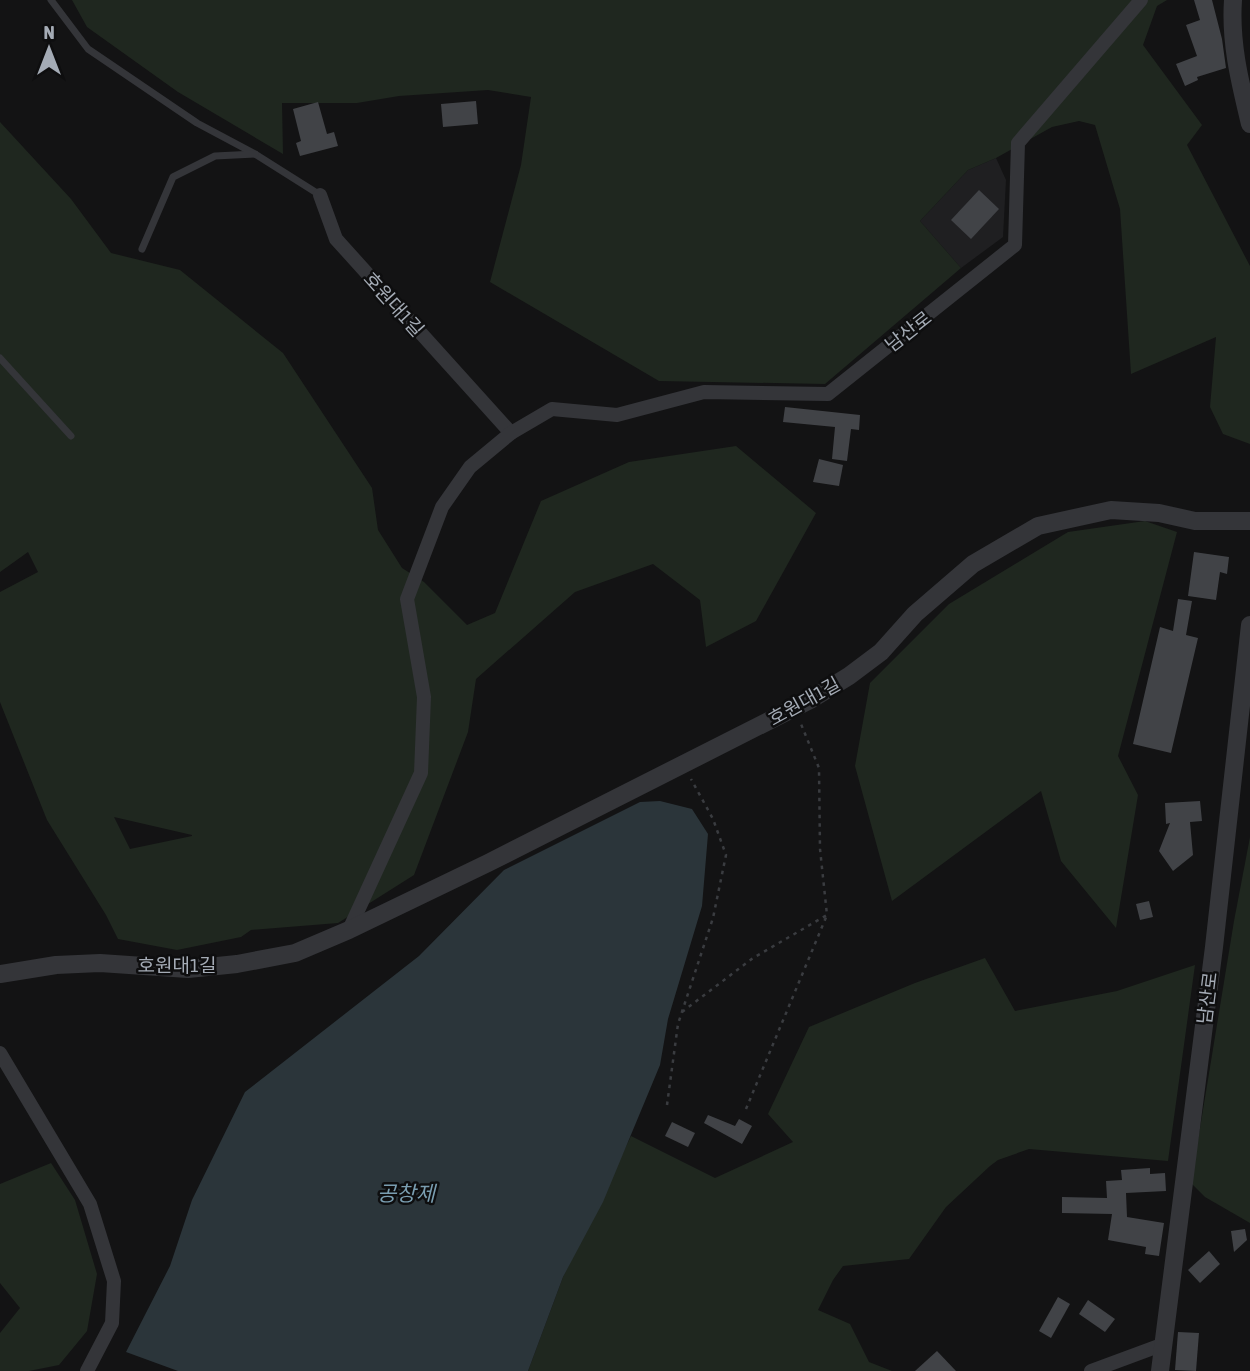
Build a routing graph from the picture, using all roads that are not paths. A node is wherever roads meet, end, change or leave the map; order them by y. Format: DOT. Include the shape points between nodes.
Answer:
graph roads {
  1 [pos="51,0"];
  2 [pos="1141,0"];
  3 [pos="1233,0"];
  4 [pos="1250,124"];
  5 [pos="256,154"];
  6 [pos="320,195"];
  7 [pos="142,249"];
  8 [pos="0,358"];
  9 [pos="510,433"];
  10 [pos="71,436"];
  11 [pos="1250,521"];
  12 [pos="1250,625"];
  13 [pos="349,930"];
  14 [pos="0,974"];
  15 [pos="0,1053"];
  16 [pos="1164,1344"];
  17 [pos="87,1371"];
  18 [pos="1091,1371"];
  19 [pos="1160,1371"];
  1 -- 5 [label="lane" via="88,49 197,123"];
  2 -- 9 [label="street, 남산로" via="1018,143 1015,246 828,394 704,392 617,415 552,410"];
  3 -- 4 [label="street" via="1231,29"];
  5 -- 6 [label="lane"];
  5 -- 7 [label="lane" via="215,156 173,177"];
  6 -- 9 [label="street, 호원대1길" via="336,239"];
  8 -- 10 [label="lane"];
  9 -- 13 [label="street" via="470,467 442,507 407,600 424,697 421,773"];
  11 -- 13 [label="street, 호원대1길" via="1195,521 1111,510 1038,526 973,564 915,614 881,652 849,676 794,708"];
  12 -- 16 [label="street, 남산로"];
  13 -- 14 [label="street, 호원대1길" via="295,953 237,964 188,969 100,962"];
  15 -- 17 [label="street" via="90,1203 114,1281 112,1323"];
  16 -- 18 [label="street"];
  16 -- 19 [label="street, 남산로"];
}
